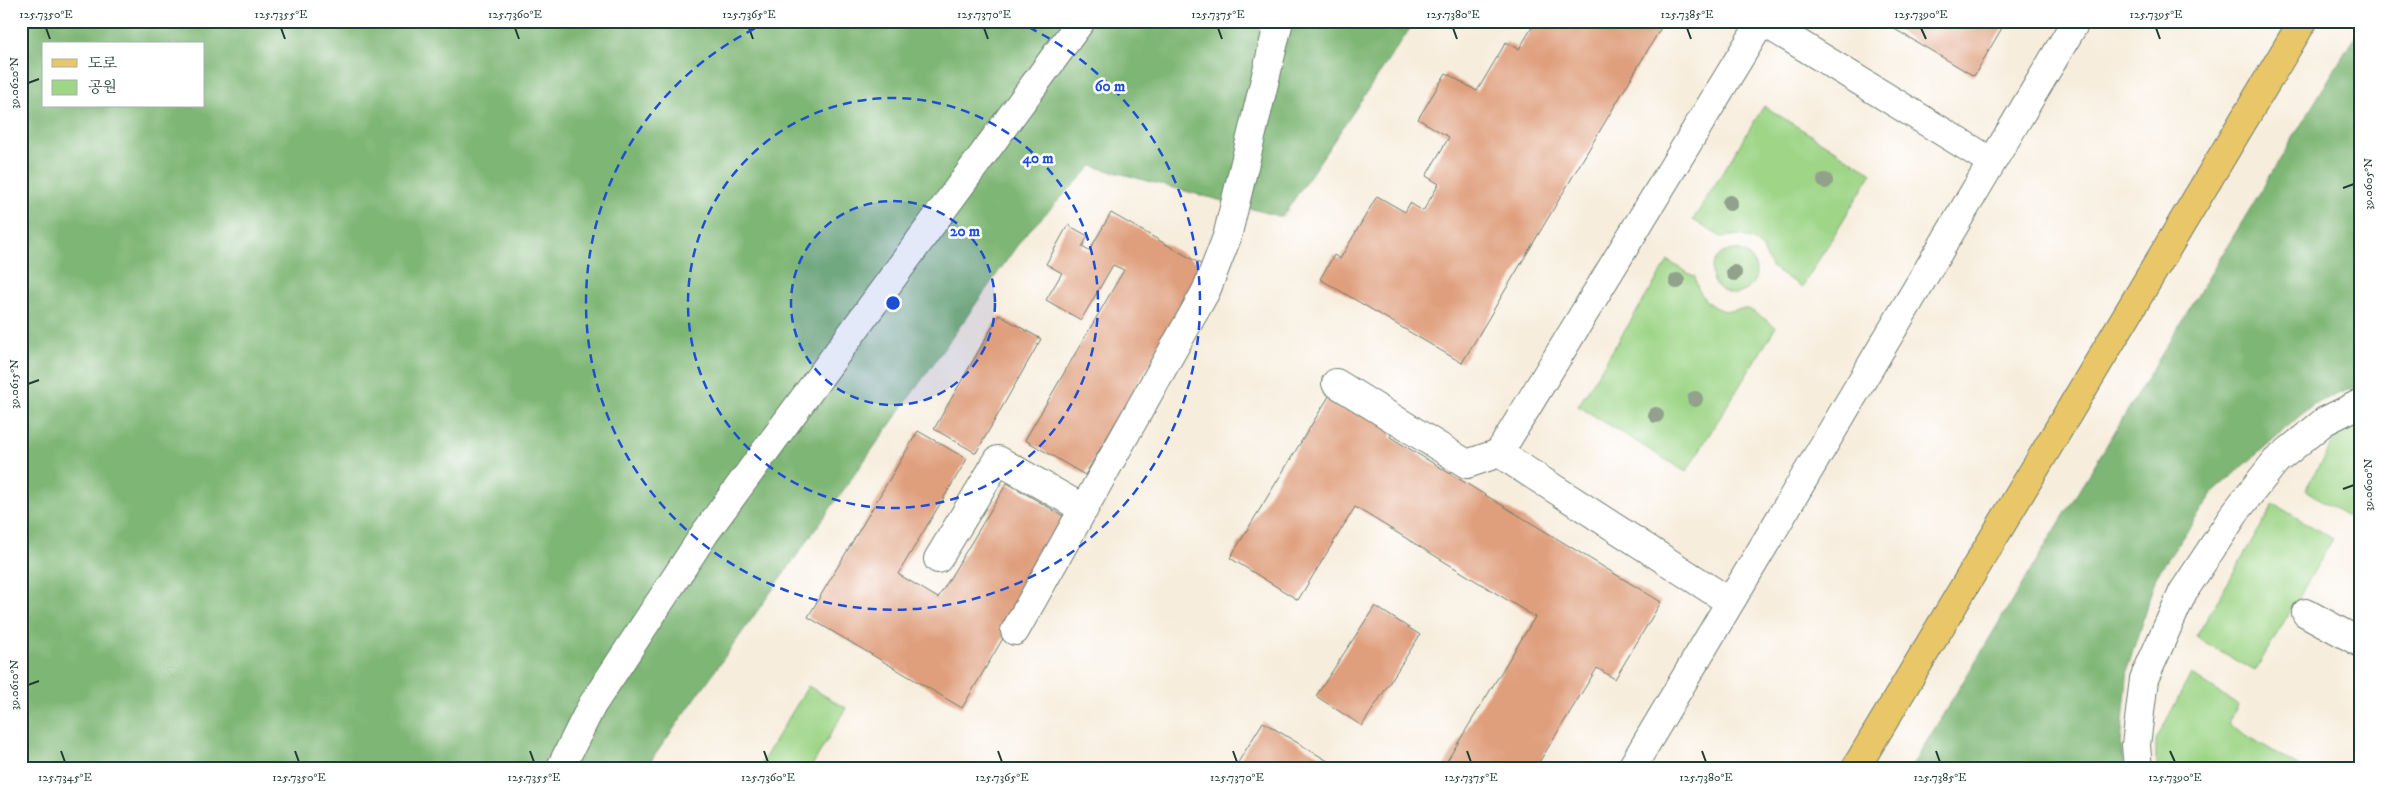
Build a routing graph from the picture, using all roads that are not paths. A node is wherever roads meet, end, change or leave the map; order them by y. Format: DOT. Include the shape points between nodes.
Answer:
graph roads {
  1 [pos="1081,21"];
  2 [pos="1279,21"];
  3 [pos="1762,21"];
  4 [pos="2076,21"];
  5 [pos="2303,21"];
  6 [pos="1992,162"];
  7 [pos="1336,383"];
  8 [pos="2361,403"];
  9 [pos="1499,453"];
  10 [pos="1084,509"];
  11 [pos="938,559"];
  12 [pos="1730,602"];
  13 [pos="2306,613"];
  14 [pos="1015,631"];
  15 [pos="2361,643"];
  16 [pos="560,769"];
  17 [pos="1631,769"];
  18 [pos="1855,769"];
  19 [pos="2138,769"];
  1 -- 16 [label="lane" via="705,533 592,705"];
  2 -- 10 [label="lane" via="1227,237 1206,292"];
  3 -- 6 [label="lane"];
  3 -- 9 [label="lane"];
  4 -- 6 [label="lane"];
  5 -- 18 [label="main road"];
  6 -- 12 [label="lane"];
  7 -- 9 [label="lane" via="1467,464"];
  8 -- 19 [label="lane" via="2325,421 2276,462 2237,510 2184,592 2144,679 2136,745"];
  9 -- 12 [label="lane"];
  10 -- 11 [label="lane" via="998,460"];
  10 -- 14 [label="lane"];
  12 -- 17 [label="lane"];
  13 -- 15 [label="lane"];
}
